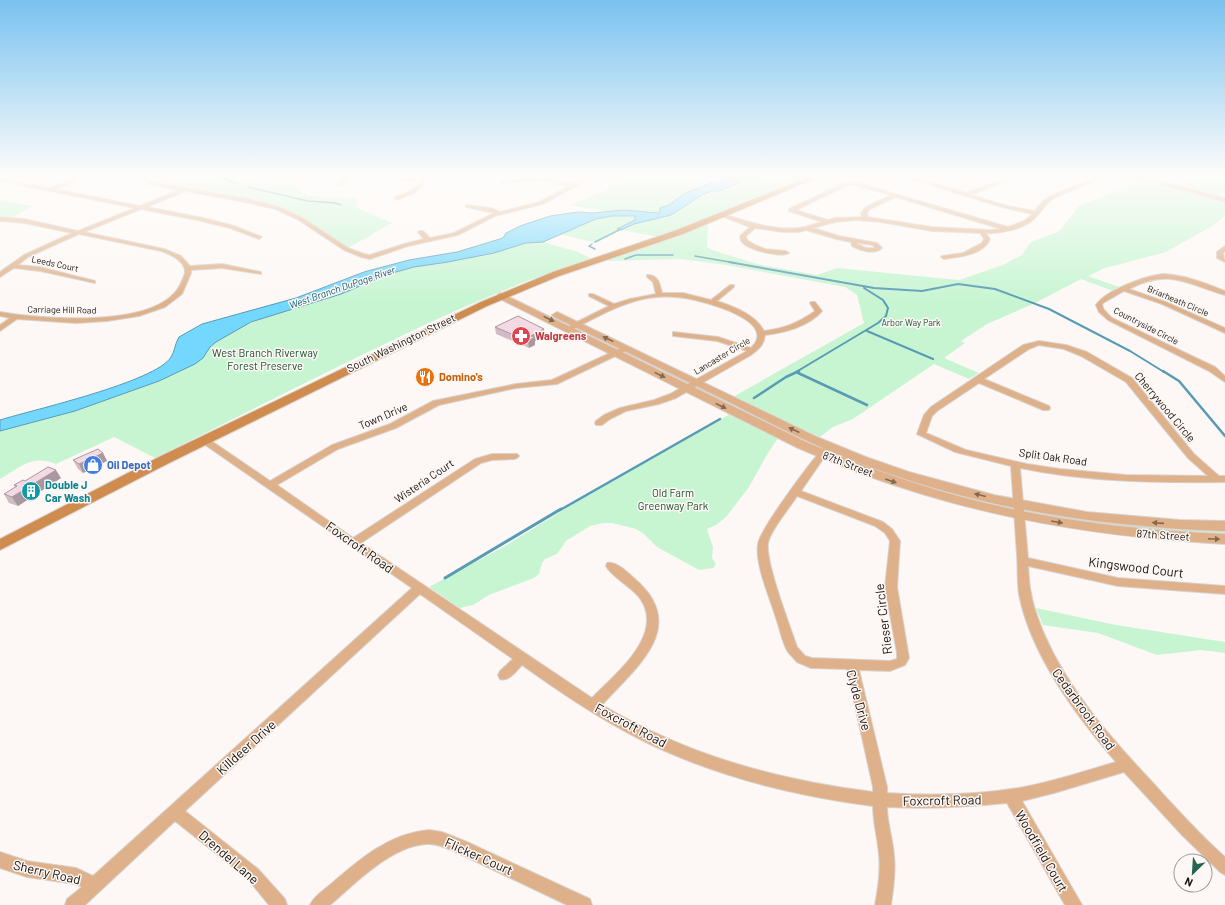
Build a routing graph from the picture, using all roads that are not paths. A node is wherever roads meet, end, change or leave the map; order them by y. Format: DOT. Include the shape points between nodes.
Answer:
graph roads {
  1 [pos="113,218"];
  2 [pos="199,218"];
  3 [pos="299,218"];
  4 [pos="487,218"];
  5 [pos="714,218"];
  6 [pos="731,218"];
  7 [pos="816,218"];
  8 [pos="844,218"];
  9 [pos="867,218"];
  10 [pos="973,218"];
  11 [pos="1031,218"];
  12 [pos="0,219"];
  13 [pos="827,222"];
  14 [pos="754,226"];
  15 [pos="808,228"];
  16 [pos="1009,229"];
  17 [pos="78,232"];
  18 [pos="421,232"];
  19 [pos="983,233"];
  20 [pos="259,237"];
  21 [pos="429,241"];
  22 [pos="854,241"];
  23 [pos="1225,248"];
  24 [pos="786,253"];
  25 [pos="944,257"];
  26 [pos="1225,260"];
  27 [pos="12,266"];
  28 [pos="188,268"];
  29 [pos="259,273"];
  30 [pos="0,275"];
  31 [pos="649,276"];
  32 [pos="93,282"];
  33 [pos="732,286"];
  34 [pos="1124,289"];
  35 [pos="511,292"];
  36 [pos="1225,293"];
  37 [pos="658,294"];
  38 [pos="591,295"];
  39 [pos="501,296"];
  40 [pos="712,302"];
  41 [pos="813,303"];
  42 [pos="613,306"];
  43 [pos="0,314"];
  44 [pos="15,317"];
  45 [pos="577,324"];
  46 [pos="0,329"];
  47 [pos="567,329"];
  48 [pos="1225,331"];
  49 [pos="762,333"];
  50 [pos="676,334"];
  51 [pos="620,350"];
  52 [pos="751,350"];
  53 [pos="977,379"];
  54 [pos="1225,380"];
  55 [pos="691,385"];
  56 [pos="943,403"];
  57 [pos="1046,408"];
  58 [pos="599,424"];
  59 [pos="204,440"];
  60 [pos="826,450"];
  61 [pos="514,456"];
  62 [pos="1015,464"];
  63 [pos="1221,479"];
  64 [pos="269,486"];
  65 [pos="795,492"];
  66 [pos="1018,510"];
  67 [pos="1225,526"];
  68 [pos="1225,539"];
  69 [pos="354,542"];
  70 [pos="0,545"];
  71 [pos="1022,561"];
  72 [pos="611,566"];
  73 [pos="419,588"];
  74 [pos="1225,590"];
  75 [pos="521,659"];
  76 [pos="852,664"];
  77 [pos="504,675"];
  78 [pos="593,706"];
  79 [pos="1126,764"];
  80 [pos="1011,796"];
  81 [pos="880,800"];
  82 [pos="175,812"];
  83 [pos="0,860"];
  84 [pos="1225,867"];
  85 [pos="95,885"];
  86 [pos="73,905"];
  87 [pos="279,905"];
  88 [pos="318,905"];
  89 [pos="584,905"];
  90 [pos="884,905"];
  91 [pos="1074,905"];
  1 -- 17 [label="street"];
  2 -- 20 [label="street"];
  3 -- 21 [label="street" via="346,249 370,257 399,247"];
  4 -- 21 [label="street" via="462,232"];
  5 -- 35 [label="main road, South Washington Street"];
  6 -- 14 [label="street"];
  7 -- 13 [label="street"];
  8 -- 13 [label="street"];
  9 -- 19 [label="street" via="923,228"];
  10 -- 16 [label="street"];
  11 -- 16 [label="street"];
  12 -- 17 [label="street"];
  13 -- 15 [label="street"];
  14 -- 15 [label="street" via="783,230"];
  14 -- 24 [label="street" via="742,236 744,241 758,248"];
  15 -- 22 [label="street"];
  16 -- 19 [label="street"];
  17 -- 27 [label="street" via="46,246"];
  17 -- 28 [label="street" via="162,250 181,259"];
  18 -- 21 [label="street"];
  19 -- 25 [label="street" via="987,239 985,244 964,255"];
  23 -- 26 [label="street" via="1220,252 1220,258"];
  27 -- 30 [label="street"];
  27 -- 32 [label="street, Leeds Court" via="40,269"];
  28 -- 29 [label="street" via="222,266"];
  28 -- 44 [label="street, Carriage Hill Road" via="186,281 172,300 153,310 124,317 63,321"];
  31 -- 37 [label="street" via="656,281"];
  33 -- 40 [label="street"];
  34 -- 36 [label="street, Countryside Circle" via="1151,277 1170,276 1198,282"];
  34 -- 48 [label="street, Briarheath Circle" via="1164,303"];
  34 -- 54 [label="street, Countryside Circle" via="1099,303 1102,313 1208,367"];
  35 -- 39 [label="main road, South Washington Street"];
  35 -- 45 [label="street, 87th Street"];
  37 -- 40 [label="street, Lancaster Circle" via="683,295"];
  37 -- 42 [label="street, Lancaster Circle"];
  38 -- 42 [label="street"];
  39 -- 47 [label="street, 87th Street, one-way"];
  39 -- 59 [label="main road, South Washington Street"];
  40 -- 49 [label="street, Lancaster Circle" via="741,313 758,326"];
  41 -- 49 [label="street" via="819,311 806,321 780,331"];
  42 -- 45 [label="street, Lancaster Circle"];
  43 -- 44 [label="street, Carriage Hill Road"];
  44 -- 46 [label="street"];
  45 -- 47 [label="street, Lancaster Circle"];
  51 -- 45 [label="street, 87th Street, one-way"];
  47 -- 51 [label="street, 87th Street"];
  49 -- 52 [label="street, Lancaster Circle" via="761,341"];
  50 -- 52 [label="street" via="718,339"];
  51 -- 55 [label="street, 87th Street"];
  51 -- 64 [label="street, Town Drive" via="554,382 516,386 436,402 399,423 335,448"];
  52 -- 55 [label="street, Lancaster Circle"];
  53 -- 56 [label="street, Cherrywood Circle"];
  53 -- 57 [label="street"];
  53 -- 63 [label="street, Cherrywood Circle" via="1020,350 1039,343 1078,352 1129,380 1191,456"];
  55 -- 58 [label="street, Lancaster Circle" via="666,399 620,409"];
  55 -- 60 [label="street, 87th Street"];
  56 -- 62 [label="street, Split Oak Road" via="929,414 921,434 962,452"];
  59 -- 64 [label="street, Foxcroft Road"];
  59 -- 70 [label="main road, South Washington Street"];
  60 -- 65 [label="street, Clyde Drive"];
  60 -- 66 [label="street, 87th Street"];
  61 -- 69 [label="street, Wisteria Court" via="492,457 478,461"];
  62 -- 63 [label="street, Split Oak Road" via="1110,477"];
  62 -- 66 [label="street, Cedarbrook Road"];
  64 -- 69 [label="street, Foxcroft Road"];
  65 -- 76 [label="street, Clyde Drive" via="770,529 763,543 762,554 792,649 805,662"];
  65 -- 76 [label="street, Rieser Circle" via="880,524 890,531 895,541 891,587 903,658 901,662 890,666"];
  67 -- 66 [label="street, 87th Street, one-way" via="1183,525"];
  66 -- 68 [label="street, 87th Street, one-way" via="1077,526 1144,534"];
  66 -- 71 [label="street, Cedarbrook Road"];
  69 -- 73 [label="street, Foxcroft Road"];
  71 -- 74 [label="street, Kingswood Court" via="1118,582"];
  71 -- 79 [label="street, Cedarbrook Road" via="1030,614 1051,664 1076,702"];
  72 -- 78 [label="street" via="642,592 652,610 652,633 646,647"];
  73 -- 75 [label="street, Foxcroft Road"];
  73 -- 82 [label="street, Killdeer Drive"];
  75 -- 77 [label="street"];
  75 -- 78 [label="street, Foxcroft Road"];
  76 -- 81 [label="street, Clyde Drive" via="880,787"];
  78 -- 81 [label="street, Foxcroft Road" via="656,740 730,769 797,787"];
  79 -- 80 [label="street, Foxcroft Road" via="1044,790"];
  79 -- 84 [label="street, Cedarbrook Road" via="1193,837"];
  80 -- 81 [label="street, Foxcroft Road" via="958,801"];
  80 -- 91 [label="street, Woodfield Court"];
  81 -- 90 [label="street, Clyde Drive" via="880,815 888,856"];
  82 -- 85 [label="street, Killdeer Drive"];
  82 -- 87 [label="street, Drendel Lane" via="253,874"];
  83 -- 85 [label="street, Sherry Road" via="27,869 76,876"];
  85 -- 86 [label="street, Killdeer Drive"];
  88 -- 89 [label="street, Flicker Court" via="395,845 411,839 429,837 462,847"];
}
